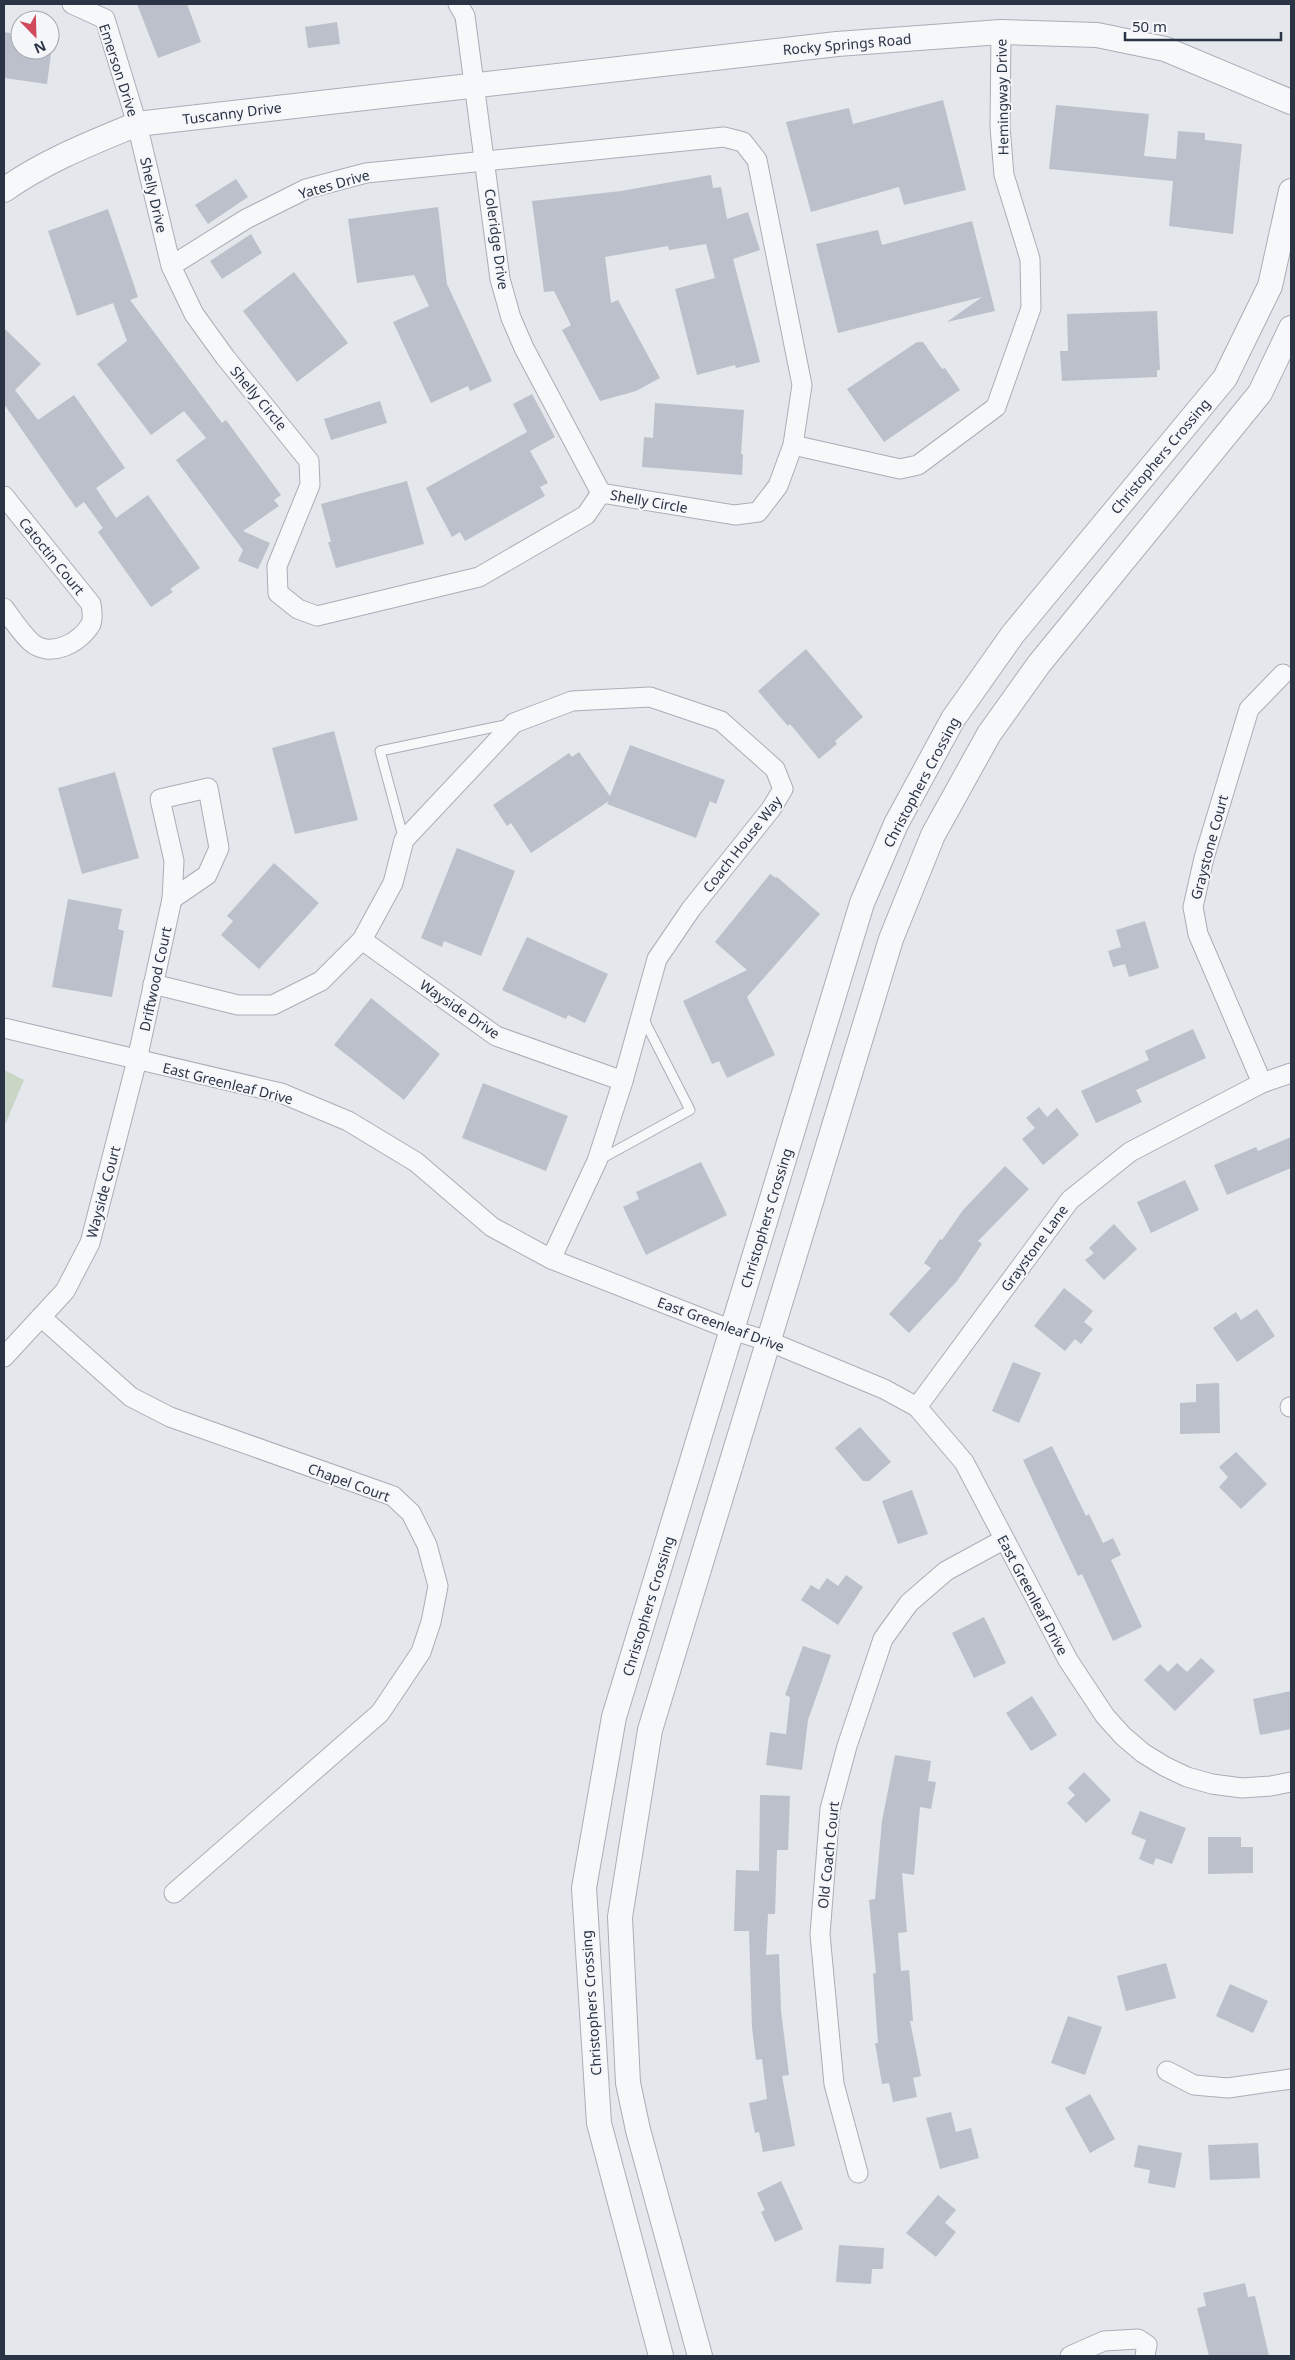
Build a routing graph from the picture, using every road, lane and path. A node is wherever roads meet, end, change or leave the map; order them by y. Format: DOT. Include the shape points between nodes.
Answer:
graph roads {
  1 [pos="72,4"];
  2 [pos="458,4"];
  3 [pos="1001,32"];
  4 [pos="476,84"];
  5 [pos="1291,102"];
  6 [pos="137,124"];
  7 [pos="486,159"];
  8 [pos="4,190"];
  9 [pos="1291,191"];
  10 [pos="171,266"];
  11 [pos="1291,328"];
  12 [pos="793,445"];
  13 [pos="601,493"];
  14 [pos="4,496"];
  15 [pos="4,608"];
  16 [pos="1283,674"];
  17 [pos="514,723"];
  18 [pos="404,840"];
  19 [pos="172,898"];
  20 [pos="362,940"];
  21 [pos="153,984"];
  22 [pos="642,1016"];
  23 [pos="4,1028"];
  24 [pos="137,1060"];
  25 [pos="1291,1073"];
  26 [pos="623,1081"];
  27 [pos="1262,1083"];
  28 [pos="597,1161"];
  29 [pos="551,1259"];
  30 [pos="41,1317"];
  31 [pos="732,1330"];
  32 [pos="768,1341"];
  33 [pos="4,1357"];
  34 [pos="917,1407"];
  35 [pos="1004,1540"];
  36 [pos="1291,1782"];
  37 [pos="174,1893"];
  38 [pos="1167,2071"];
  39 [pos="1291,2079"];
  40 [pos="858,2173"];
  41 [pos="661,2356"];
  42 [pos="700,2356"];
  43 [pos="1070,2356"];
  44 [pos="1145,2356"];
  1 -- 6 [label="street, Emerson Drive" via="104,19"];
  2 -- 4 [label="street" via="465,16"];
  3 -- 4 [label="street, Rocky Springs Road" via="837,44"];
  3 -- 5 [label="street, Rocky Springs Road" via="1097,35 1165,49"];
  3 -- 12 [label="street, Hemingway Drive" via="1000,127 1004,175 1030,258 1031,308 996,407 918,466 900,470"];
  4 -- 6 [label="street, Tuscanny Drive"];
  4 -- 7 [label="street, Coleridge Drive"];
  6 -- 8 [label="street, Tuscanny Drive" via="74,150 26,174"];
  6 -- 10 [label="street, Shelly Drive"];
  7 -- 10 [label="street, Yates Drive" via="366,173 306,189 246,219"];
  7 -- 12 [label="street, Shelly Circle" via="724,137 743,142 757,160 802,385"];
  7 -- 13 [label="street, Coleridge Drive" via="500,279 511,318"];
  9 -- 31 [label="street, Christophers Crossing" via="1270,286 1225,378 1013,634 953,719 896,824 862,903"];
  10 -- 13 [label="street, Shelly Circle" via="194,314 309,461 310,484 277,566 278,593 298,609 316,616 479,577 586,515"];
  11 -- 32 [label="street" via="1260,393 1039,664 989,734 934,835 891,939"];
  12 -- 13 [label="street, Shelly Circle" via="778,486 758,512 735,515"];
  14 -- 15 [label="street, Catoctin Court" via="92,604 92,622 78,640 59,648 43,648 31,643"];
  16 -- 27 [label="street, Graystone Court" via="1249,709 1204,858 1193,907 1198,934"];
  17 -- 18 [label="street, Coach House Way"];
  17 -- 18 [label="lane" via="380,751"];
  17 -- 22 [label="street, Coach House Way" via="572,701 650,697 721,721 775,769 783,789 771,810 691,909 657,959"];
  18 -- 20 [label="street, Coach House Way" via="393,883"];
  19 -- 19 [label="street, Driftwood Court" via="207,875 219,848 208,788 160,799 174,861"];
  19 -- 21 [label="street, Driftwood Court"];
  20 -- 21 [label="street, Coach House Way" via="322,981 273,1005 238,1005"];
  20 -- 26 [label="street, Wayside Drive" via="496,1036"];
  21 -- 24 [label="street, Driftwood Court"];
  22 -- 26 [label="street, Coach House Way"];
  22 -- 28 [label="lane" via="690,1110"];
  23 -- 24 [label="street, East Greenleaf Drive"];
  24 -- 29 [label="street, East Greenleaf Drive" via="281,1093 348,1121 416,1162 492,1227"];
  24 -- 30 [label="street, Wayside Court" via="90,1243 65,1291"];
  25 -- 27 [label="street, Graystone Lane"];
  26 -- 28 [label="street, Coach House Way"];
  27 -- 34 [label="street, Graystone Lane" via="1130,1152 1070,1200"];
  28 -- 29 [label="street, Coach House Way"];
  29 -- 31 [label="street, East Greenleaf Drive"];
  30 -- 33 [label="street, Wayside Court"];
  30 -- 37 [label="street, Chapel Court" via="130,1397 170,1417 393,1496 411,1513 427,1545 438,1586 421,1652 380,1712"];
  31 -- 32 [label="street, East Greenleaf Drive"];
  31 -- 41 [label="street, Christophers Crossing" via="614,1717 584,1888 599,2123"];
  32 -- 34 [label="street, East Greenleaf Drive" via="884,1389"];
  32 -- 42 [label="street" via="650,1730 620,1917 628,2082 638,2130"];
  34 -- 35 [label="street, East Greenleaf Drive" via="964,1462"];
  35 -- 36 [label="street, East Greenleaf Drive" via="1068,1660 1105,1716 1143,1753 1179,1773 1212,1784 1242,1788"];
  35 -- 40 [label="street, Old Coach Court" via="946,1571 909,1603 883,1639 846,1746 830,1809 820,1934 834,2084"];
  38 -- 39 [label="street" via="1194,2085 1228,2088"];
  43 -- 44 [label="street" via="1104,2341 1138,2339 1147,2345"];
}
